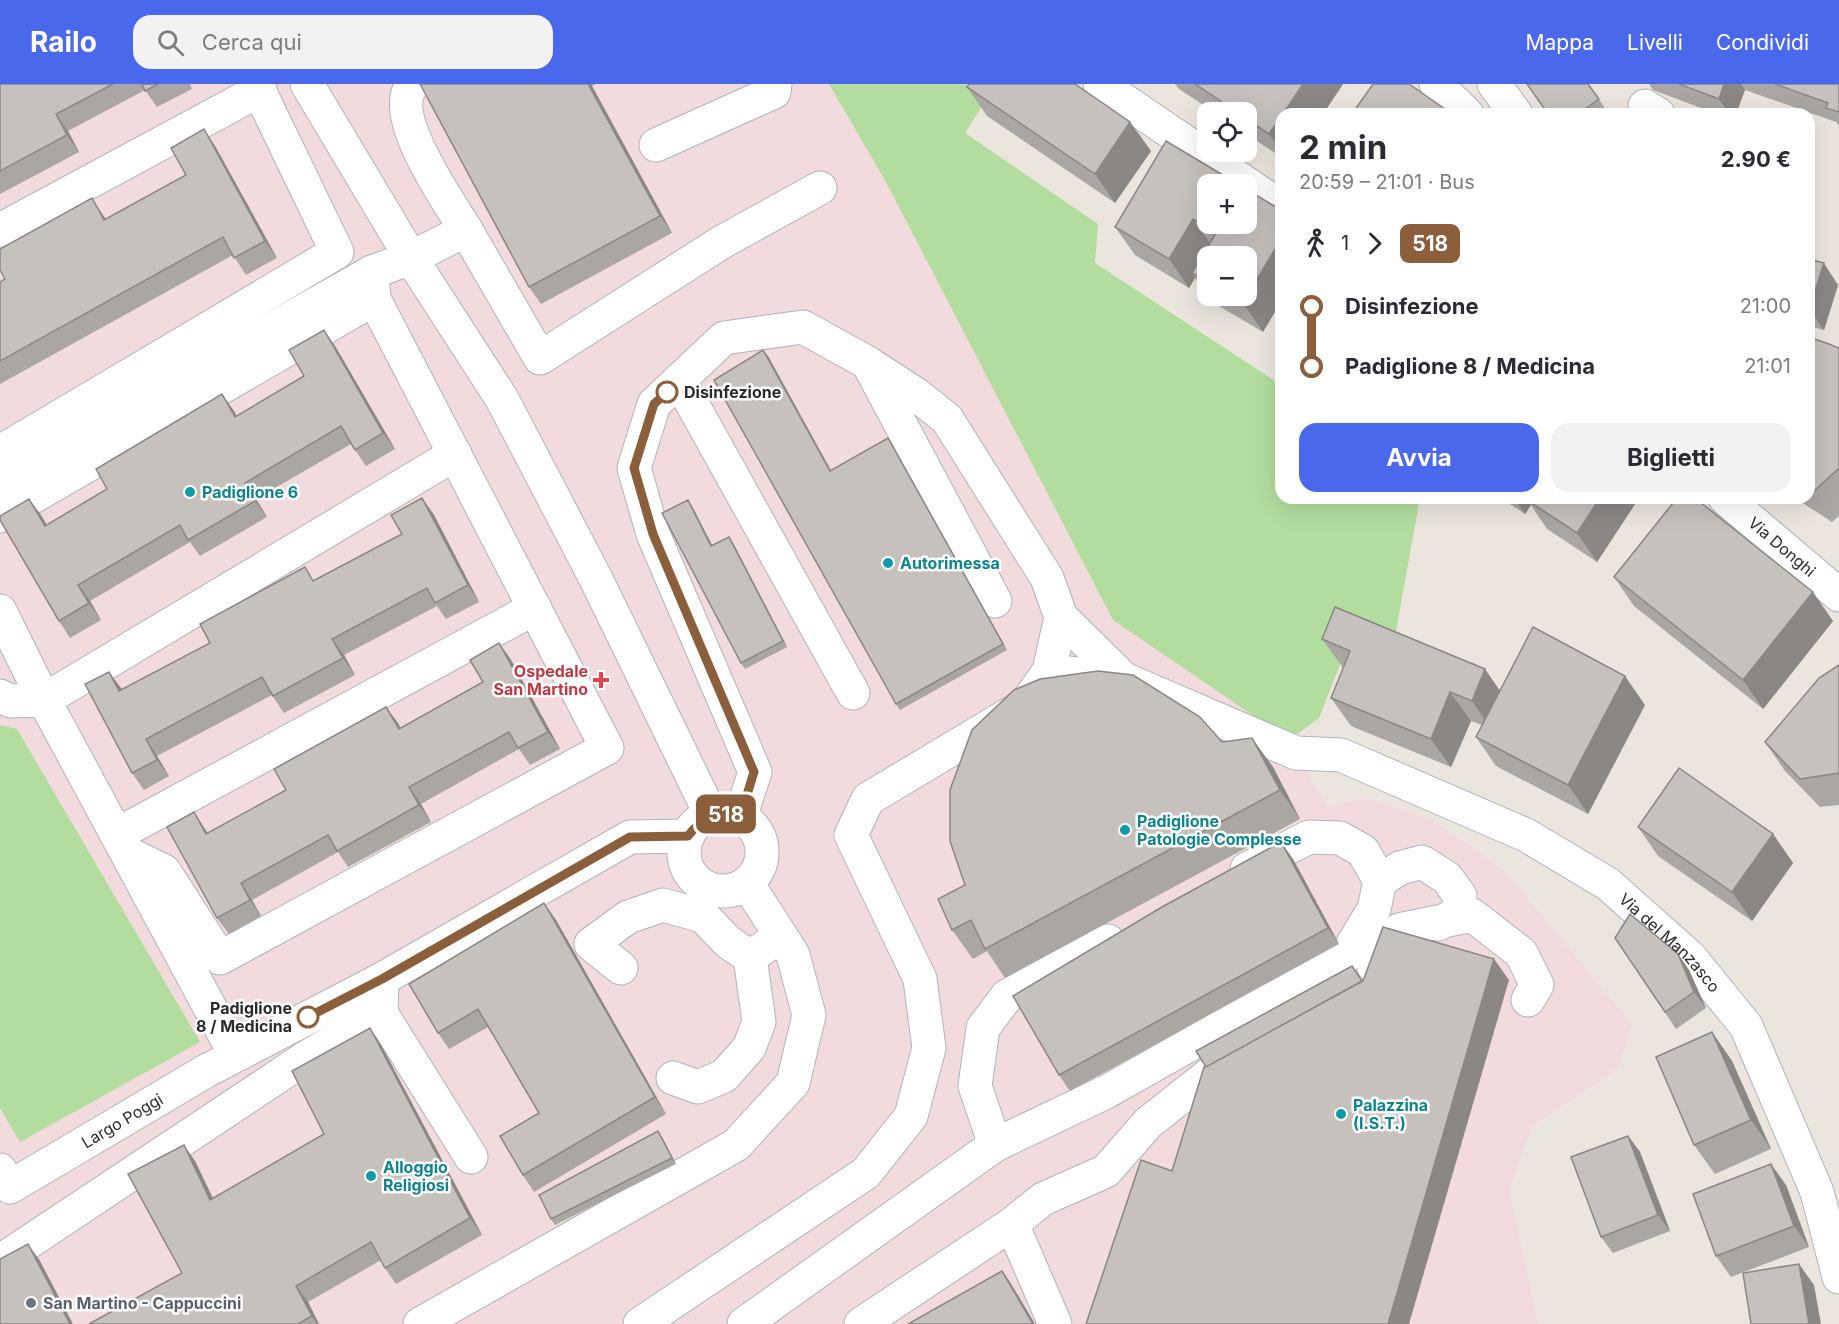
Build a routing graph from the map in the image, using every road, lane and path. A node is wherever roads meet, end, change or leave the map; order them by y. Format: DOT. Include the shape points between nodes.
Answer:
graph roads {
  1 [pos="307,84"];
  2 [pos="413,84"];
  3 [pos="775,84"];
  4 [pos="1100,84"];
  5 [pos="1436,84"];
  6 [pos="1494,84"];
  7 [pos="258,87"];
  8 [pos="1461,108"];
  9 [pos="1512,108"];
  10 [pos="656,146"];
  11 [pos="820,188"];
  12 [pos="1275,203"];
  13 [pos="0,230"];
  14 [pos="466,230"];
  15 [pos="411,258"];
  16 [pos="373,285"];
  17 [pos="868,363"];
  18 [pos="679,380"];
  19 [pos="0,452"];
  20 [pos="455,454"];
  21 [pos="0,483"];
  22 [pos="1732,504"];
  23 [pos="0,516"];
  24 [pos="1839,595"];
  25 [pos="995,601"];
  26 [pos="535,608"];
  27 [pos="0,612"];
  28 [pos="1061,617"];
  29 [pos="1049,671"];
  30 [pos="1124,679"];
  31 [pos="853,693"];
  32 [pos="0,696"];
  33 [pos="44,700"];
  34 [pos="713,823"];
  35 [pos="123,843"];
  36 [pos="1224,881"];
  37 [pos="1380,881"];
  38 [pos="747,884"];
  39 [pos="1438,924"];
  40 [pos="1128,930"];
  41 [pos="781,936"];
  42 [pos="750,957"];
  43 [pos="621,968"];
  44 [pos="382,979"];
  45 [pos="1353,994"];
  46 [pos="1528,1000"];
  47 [pos="381,1013"];
  48 [pos="1261,1045"];
  49 [pos="235,1054"];
  50 [pos="673,1078"];
  51 [pos="995,1145"];
  52 [pos="471,1157"];
  53 [pos="5,1179"];
  54 [pos="1012,1224"];
  55 [pos="2,1260"];
  56 [pos="1839,1276"];
  57 [pos="420,1324"];
  58 [pos="641,1324"];
  59 [pos="744,1324"];
  60 [pos="861,1324"];
  61 [pos="1055,1324"];
  1 -- 15 [label="street"];
  2 -- 14 [label="street" via="407,109 416,144"];
  3 -- 10 [label="street" via="774,92"];
  4 -- 12 [label="street"];
  5 -- 8 [label="street"];
  6 -- 9 [label="street"];
  7 -- 13 [label="street"];
  7 -- 19 [label="street" via="337,252"];
  11 -- 14 [label="street" via="722,242 540,358"];
  14 -- 15 [label="street"];
  15 -- 16 [label="street"];
  15 -- 34 [label="street" via="502,399 596,579"];
  16 -- 20 [label="street"];
  16 -- 21 [label="street"];
  16 -- 23 [label="street"];
  17 -- 18 [label="street" via="804,327 724,338"];
  17 -- 25 [label="street"];
  17 -- 28 [label="street" via="917,395 946,420 1047,578"];
  18 -- 31 [label="street"];
  18 -- 34 [label="street" via="654,404 634,468 653,534 754,772"];
  20 -- 26 [label="street"];
  20 -- 33 [label="street"];
  22 -- 24 [label="street, Via Donghi"];
  26 -- 35 [label="street"];
  26 -- 35 [label="street" via="607,748 220,958 164,871"];
  27 -- 33 [label="street"];
  28 -- 29 [label="street"];
  28 -- 30 [label="street"];
  29 -- 30 [label="street"];
  29 -- 58 [label="street" via="1025,705 868,799 851,836 920,979 929,1048 911,1116 866,1173"];
  30 -- 56 [label="street, Via del Manzasco" via="1296,753 1341,754 1526,835 1608,884 1690,957 1746,1026 1816,1192"];
  32 -- 33 [label="street" via="11,701"];
  33 -- 35 [label="street"];
  34 -- 38 [label="street" via="756,831 762,849 760,867"];
  34 -- 38 [label="street" via="684,855 694,879 711,890 730,891"];
  34 -- 44 [label="street, Largo Poggi" via="630,837"];
  35 -- 49 [label="street"];
  36 -- 37 [label="street" via="1309,837 1340,838 1363,851"];
  37 -- 39 [label="street" via="1400,868 1422,862 1447,878 1460,896 1458,914"];
  37 -- 51 [label="street" via="1374,909 1345,957 1106,1092"];
  38 -- 41 [label="street"];
  39 -- 45 [label="street" via="1399,930 1388,939 1363,988"];
  39 -- 46 [label="street" via="1472,915 1521,953 1537,985"];
  40 -- 51 [label="street" via="1006,996 983,1029 975,1086"];
  41 -- 42 [label="street"];
  41 -- 57 [label="street" via="793,955 809,1015 793,1083 736,1145"];
  42 -- 43 [label="street" via="728,942 704,916 663,905 628,917 591,944"];
  42 -- 50 [label="street" via="759,1022 749,1048 724,1076 698,1087"];
  44 -- 47 [label="street"];
  44 -- 49 [label="street, Largo Poggi"];
  47 -- 52 [label="street"];
  47 -- 55 [label="street" via="304,1059"];
  48 -- 54 [label="street" via="1210,1074 1148,1123 1106,1171 1042,1199"];
  49 -- 53 [label="street, Largo Poggi"];
  51 -- 59 [label="street"];
  54 -- 60 [label="street"];
  54 -- 61 [label="street"];
}
